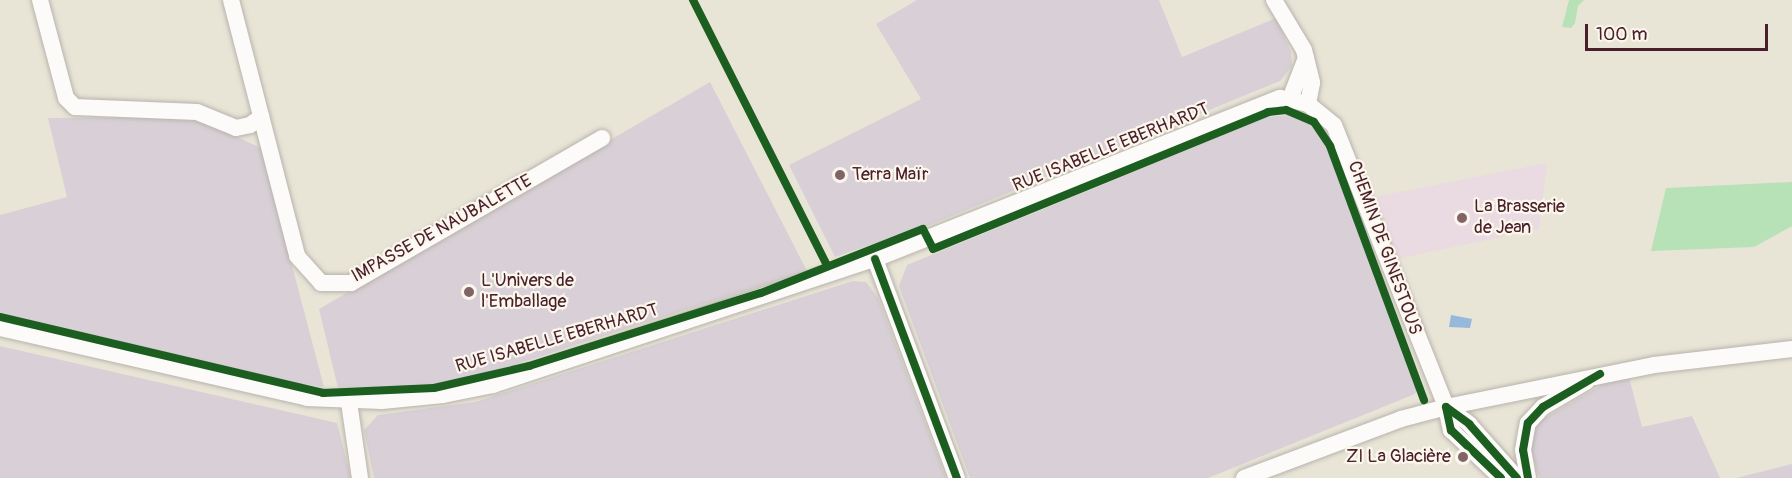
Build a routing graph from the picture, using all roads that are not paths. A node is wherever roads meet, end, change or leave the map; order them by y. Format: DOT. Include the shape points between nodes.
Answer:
graph roads {
  1 [pos="40,0"];
  2 [pos="231,0"];
  3 [pos="1274,0"];
  4 [pos="1306,58"];
  5 [pos="1290,99"];
  6 [pos="1308,104"];
  7 [pos="261,117"];
  8 [pos="602,138"];
  9 [pos="875,259"];
  10 [pos="0,328"];
  11 [pos="1792,349"];
  12 [pos="1600,374"];
  13 [pos="349,402"];
  14 [pos="1446,407"];
  15 [pos="360,478"];
  16 [pos="957,478"];
  17 [pos="1244,478"];
  18 [pos="1501,478"];
  19 [pos="1517,478"];
  20 [pos="1528,478"];
  1 -- 7 [label="street" via="66,98 75,107 197,112 236,128 250,126"];
  2 -- 7 [label="street, IMPASSE DE NAUBALETTE"];
  3 -- 4 [label="street"];
  4 -- 5 [label="street"];
  4 -- 6 [label="street" via="1312,83"];
  5 -- 6 [label="street, RUE ISABELLE EBERHARDT"];
  5 -- 9 [label="street, RUE ISABELLE EBERHARDT" via="1269,100"];
  6 -- 14 [label="street, CHEMIN DE GINESTOUS" via="1334,125 1345,145"];
  7 -- 8 [label="street, IMPASSE DE NAUBALETTE" via="297,256 321,283 351,284"];
  9 -- 13 [label="street, RUE ISABELLE EBERHARDT" via="493,385 406,401"];
  9 -- 16 [label="street"];
  10 -- 13 [label="street, RUE ISABELLE EBERHARDT" via="275,392"];
  11 -- 12 [label="street"];
  12 -- 14 [label="street"];
  12 -- 20 [label="street" via="1543,407 1528,423 1523,450"];
  13 -- 15 [label="street"];
  14 -- 17 [label="street"];
  14 -- 18 [label="street, CHEMIN DE GINESTOUS" via="1451,430"];
  14 -- 19 [label="street" via="1469,424"];
}
